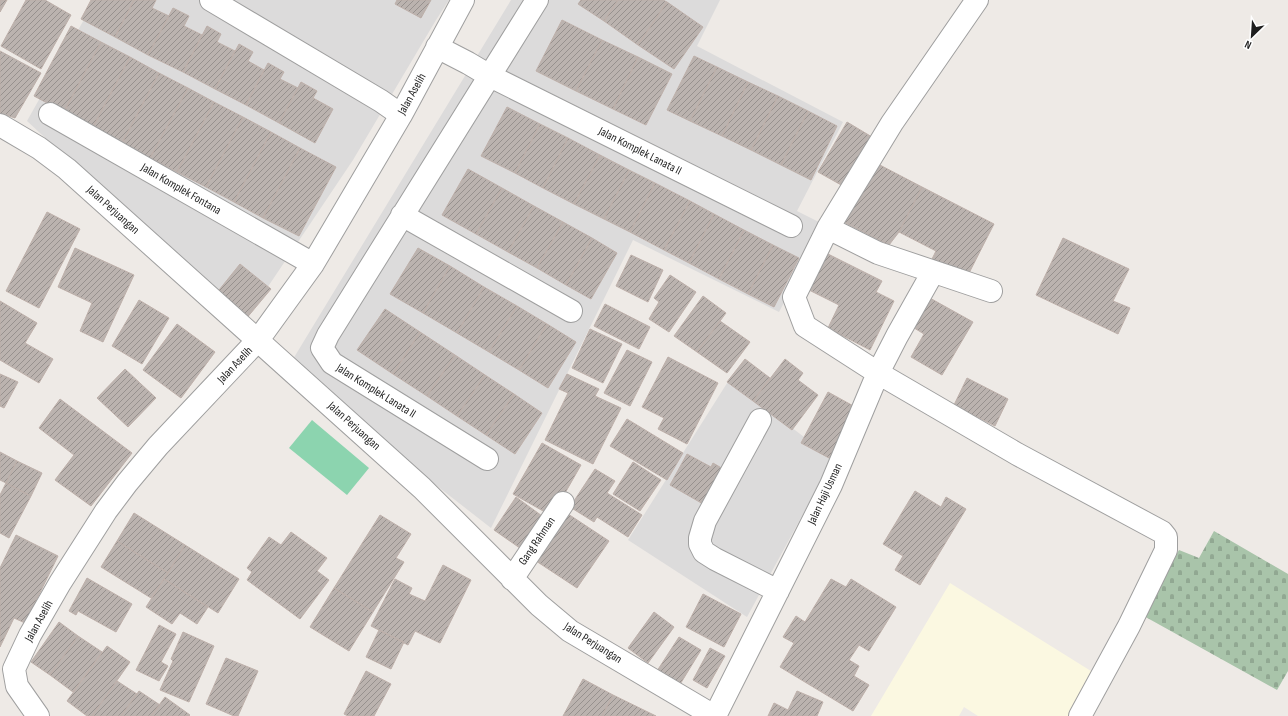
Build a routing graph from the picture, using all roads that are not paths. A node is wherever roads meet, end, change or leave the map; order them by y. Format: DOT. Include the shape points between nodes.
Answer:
graph roads {
  1 [pos="211,0"];
  2 [pos="463,0"];
  3 [pos="537,0"];
  4 [pos="977,0"];
  5 [pos="437,47"];
  6 [pos="490,76"];
  7 [pos="50,114"];
  8 [pos="401,115"];
  9 [pos="0,125"];
  10 [pos="402,215"];
  11 [pos="791,226"];
  12 [pos="825,235"];
  13 [pos="313,264"];
  14 [pos="933,272"];
  15 [pos="992,291"];
  16 [pos="571,311"];
  17 [pos="258,340"];
  18 [pos="878,373"];
  19 [pos="760,420"];
  20 [pos="487,459"];
  21 [pos="563,504"];
  22 [pos="512,579"];
  23 [pos="778,591"];
  24 [pos="7,665"];
  25 [pos="38,716"];
  26 [pos="715,716"];
  27 [pos="1080,716"];
  1 -- 8 [label="street"];
  2 -- 5 [label="street, Jalan Aselih"];
  3 -- 6 [label="street, Jalan Komplek Lanata II"];
  4 -- 12 [label="street" via="892,123"];
  5 -- 6 [label="street, Jalan Komplek Lanata II"];
  5 -- 8 [label="street, Jalan Aselih"];
  6 -- 10 [label="street, Jalan Komplek Lanata II"];
  6 -- 11 [label="street, Jalan Komplek Lanata II"];
  7 -- 13 [label="street, Jalan Komplek Fontana"];
  8 -- 13 [label="street, Jalan Aselih"];
  9 -- 17 [label="street, Jalan Perjuangan" via="39,148 67,169"];
  10 -- 16 [label="street"];
  10 -- 20 [label="street, Jalan Komplek Lanata II" via="322,348 332,363"];
  12 -- 14 [label="street"];
  12 -- 18 [label="street" via="794,297 805,326"];
  13 -- 17 [label="street, Jalan Aselih"];
  14 -- 15 [label="street"];
  14 -- 18 [label="street, Jalan Haji Usman"];
  17 -- 22 [label="street, Jalan Perjuangan" via="422,488"];
  17 -- 24 [label="street, Jalan Aselih" via="158,446 110,506 60,582 30,635"];
  18 -- 23 [label="street, Jalan Haji Usman" via="831,485"];
  18 -- 27 [label="street" via="1017,454 1162,532 1166,538 1166,550"];
  19 -- 23 [label="street" via="705,521 700,544 704,552 715,559"];
  21 -- 22 [label="street, Gang Rahman"];
  22 -- 26 [label="street, Jalan Perjuangan" via="570,631"];
  23 -- 26 [label="street, Jalan Haji Usman"];
  24 -- 25 [label="street, Jalan Aselih" via="17,686"];
}
